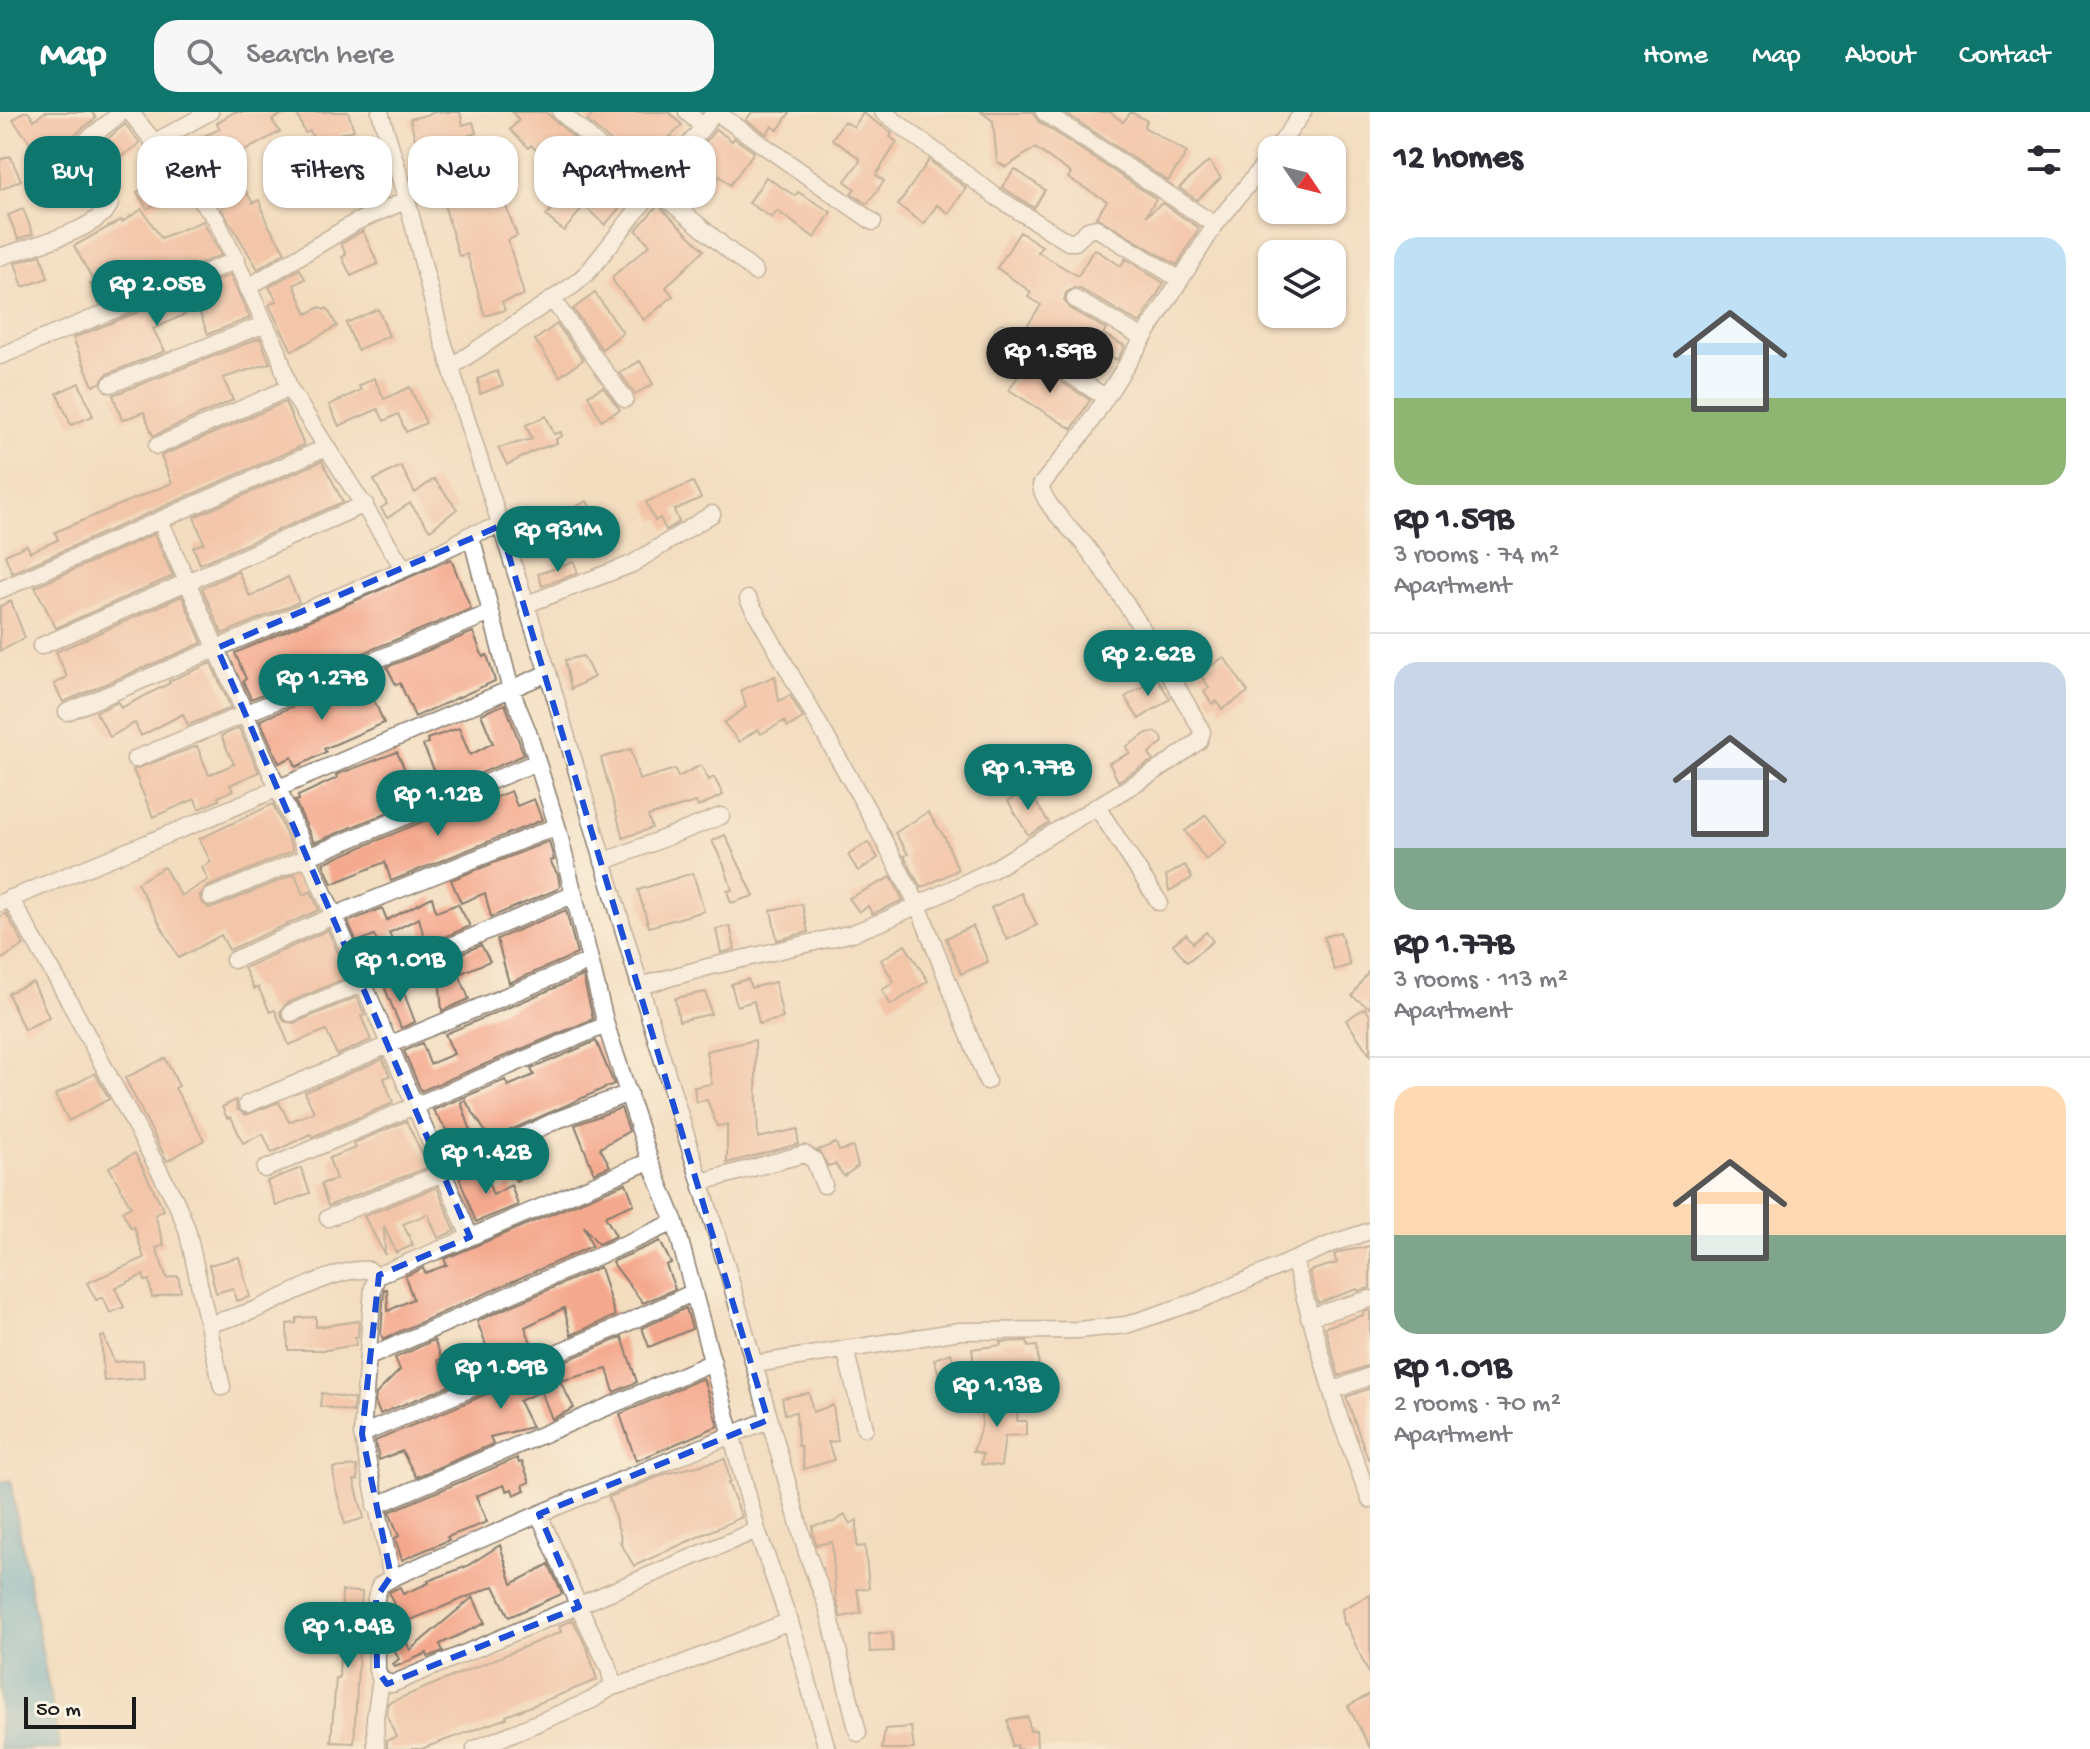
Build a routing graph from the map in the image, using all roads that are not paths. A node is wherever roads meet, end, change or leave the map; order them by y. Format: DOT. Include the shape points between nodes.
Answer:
graph roads {
  1 [pos="122,112"];
  2 [pos="130,112"];
  3 [pos="210,112"];
  4 [pos="561,112"];
  5 [pos="687,112"];
  6 [pos="716,112"];
  7 [pos="883,112"];
  8 [pos="1044,112"];
  9 [pos="1303,112"];
  10 [pos="383,113"];
  11 [pos="100,118"];
  12 [pos="703,127"];
  13 [pos="148,136"];
  14 [pos="166,136"];
  15 [pos="589,136"];
  16 [pos="696,136"];
  17 [pos="1286,136"];
  18 [pos="1258,172"];
  19 [pos="407,200"];
  20 [pos="208,208"];
  21 [pos="640,208"];
  22 [pos="673,208"];
  23 [pos="873,222"];
  24 [pos="1215,225"];
  25 [pos="0,257"];
  26 [pos="237,260"];
  27 [pos="755,272"];
  28 [pos="1179,279"];
  29 [pos="247,288"];
  30 [pos="552,299"];
  31 [pos="1075,299"];
  32 [pos="265,324"];
  33 [pos="1003,332"];
  34 [pos="1142,337"];
  35 [pos="0,356"];
  36 [pos="451,367"];
  37 [pos="111,384"];
  38 [pos="289,388"];
  39 [pos="1105,397"];
  40 [pos="625,399"];
  41 [pos="157,446"];
  42 [pos="327,447"];
  43 [pos="365,504"];
  44 [pos="712,514"];
  45 [pos="160,520"];
  46 [pos="500,526"];
  47 [pos="455,544"];
  48 [pos="404,569"];
  49 [pos="187,583"];
  50 [pos="0,590"];
  51 [pos="748,599"];
  52 [pos="527,604"];
  53 [pos="490,613"];
  54 [pos="41,646"];
  55 [pos="217,648"];
  56 [pos="544,675"];
  57 [pos="518,688"];
  58 [pos="67,712"];
  59 [pos="244,713"];
  60 [pos="135,759"];
  61 [pos="537,762"];
  62 [pos="278,788"];
  63 [pos="1097,807"];
  64 [pos="721,816"];
  65 [pos="557,826"];
  66 [pos="306,856"];
  67 [pos="603,862"];
  68 [pos="575,894"];
  69 [pos="211,897"];
  70 [pos="5,900"];
  71 [pos="1159,902"];
  72 [pos="918,905"];
  73 [pos="333,916"];
  74 [pos="234,960"];
  75 [pos="590,961"];
  76 [pos="363,982"];
  77 [pos="640,986"];
  78 [pos="291,1013"];
  79 [pos="606,1025"];
  80 [pos="388,1044"];
  81 [pos="987,1081"];
  82 [pos="629,1093"];
  83 [pos="247,1104"];
  84 [pos="414,1107"];
  85 [pos="650,1161"];
  86 [pos="265,1169"];
  87 [pos="443,1173"];
  88 [pos="701,1182"];
  89 [pos="824,1185"];
  90 [pos="328,1218"];
  91 [pos="675,1222"];
  92 [pos="1370,1231"];
  93 [pos="470,1237"];
  94 [pos="1294,1260"];
  95 [pos="377,1277"];
  96 [pos="694,1292"];
  97 [pos="1370,1299"];
  98 [pos="1309,1317"];
  99 [pos="209,1324"];
  100 [pos="845,1349"];
  101 [pos="369,1357"];
  102 [pos="713,1362"];
  103 [pos="755,1364"];
  104 [pos="1370,1376"];
  105 [pos="222,1387"];
  106 [pos="1332,1391"];
  107 [pos="766,1421"];
  108 [pos="865,1428"];
  109 [pos="736,1432"];
  110 [pos="362,1434"];
  111 [pos="1362,1456"];
  112 [pos="1370,1500"];
  113 [pos="375,1506"];
  114 [pos="539,1514"];
  115 [pos="757,1530"];
  116 [pos="392,1578"];
  117 [pos="579,1607"];
  118 [pos="790,1621"];
  119 [pos="381,1680"];
  120 [pos="612,1687"];
  121 [pos="858,1733"];
  122 [pos="376,1749"];
  123 [pos="475,1749"];
  124 [pos="827,1749"];
  1 -- 11 [label="street"];
  2 -- 13 [label="street"];
  3 -- 14 [label="street"];
  4 -- 15 [label="street"];
  5 -- 12 [label="street"];
  6 -- 12 [label="street"];
  6 -- 23 [label="street"];
  7 -- 28 [label="street" via="998,198 1068,242 1096,228"];
  8 -- 24 [label="street"];
  9 -- 17 [label="street"];
  10 -- 19 [label="street"];
  11 -- 25 [label="street" via="76,151 107,196 107,211 65,236"];
  12 -- 16 [label="street"];
  18 -- 24 [label="street"];
  19 -- 29 [label="street" via="356,222"];
  19 -- 36 [label="street"];
  20 -- 26 [label="street"];
  21 -- 30 [label="street" via="589,271"];
  22 -- 27 [label="street"];
  24 -- 28 [label="street"];
  26 -- 29 [label="street"];
  26 -- 35 [label="street"];
  28 -- 34 [label="street"];
  29 -- 32 [label="street"];
  30 -- 36 [label="street"];
  30 -- 40 [label="street"];
  31 -- 34 [label="street"];
  32 -- 37 [label="street"];
  32 -- 38 [label="street"];
  33 -- 39 [label="street"];
  34 -- 39 [label="street"];
  36 -- 46 [label="street"];
  38 -- 41 [label="street"];
  38 -- 42 [label="street"];
  39 -- 63 [label="street" via="1077,442 1045,478 1042,492 1116,588 1202,732 1190,748"];
  42 -- 43 [label="street"];
  42 -- 45 [label="street"];
  43 -- 48 [label="street"];
  43 -- 49 [label="street"];
  44 -- 52 [label="street" via="632,564"];
  45 -- 49 [label="street"];
  45 -- 50 [label="street"];
  46 -- 47 [label="street"];
  46 -- 52 [label="street"];
  47 -- 48 [label="street"];
  47 -- 53 [label="street" via="467,541 474,547"];
  48 -- 55 [label="street"];
  49 -- 54 [label="street"];
  49 -- 55 [label="street"];
  51 -- 72 [label="street"];
  52 -- 56 [label="street"];
  53 -- 57 [label="street"];
  53 -- 59 [label="street"];
  55 -- 58 [label="street"];
  55 -- 59 [label="street"];
  56 -- 57 [label="street"];
  56 -- 67 [label="street"];
  57 -- 61 [label="street"];
  57 -- 62 [label="street"];
  59 -- 60 [label="street"];
  59 -- 62 [label="street"];
  61 -- 65 [label="street"];
  61 -- 66 [label="street"];
  62 -- 66 [label="street"];
  62 -- 70 [label="street"];
  63 -- 71 [label="street"];
  63 -- 72 [label="street" via="992,870"];
  64 -- 67 [label="street"];
  65 -- 68 [label="street"];
  65 -- 73 [label="street"];
  66 -- 69 [label="street"];
  66 -- 73 [label="street"];
  67 -- 77 [label="street"];
  68 -- 75 [label="street"];
  68 -- 76 [label="street"];
  70 -- 99 [label="street" via="68,999 176,1202"];
  72 -- 77 [label="street" via="853,933"];
  72 -- 81 [label="street"];
  73 -- 74 [label="street"];
  73 -- 76 [label="street"];
  75 -- 79 [label="street"];
  75 -- 80 [label="street"];
  76 -- 78 [label="street"];
  76 -- 80 [label="street"];
  77 -- 88 [label="street"];
  79 -- 82 [label="street"];
  79 -- 84 [label="street"];
  80 -- 83 [label="street"];
  80 -- 84 [label="street"];
  82 -- 85 [label="street"];
  82 -- 87 [label="street"];
  84 -- 86 [label="street"];
  84 -- 87 [label="street"];
  85 -- 91 [label="street"];
  85 -- 93 [label="street"];
  87 -- 90 [label="street"];
  87 -- 93 [label="street"];
  88 -- 89 [label="street" via="804,1154 814,1160"];
  88 -- 103 [label="street"];
  91 -- 96 [label="street"];
  91 -- 101 [label="street"];
  92 -- 94 [label="street"];
  93 -- 95 [label="street"];
  94 -- 98 [label="street"];
  94 -- 100 [label="street" via="1245,1283 1112,1328 960,1331"];
  95 -- 99 [label="street" via="368,1270 353,1271"];
  95 -- 101 [label="street"];
  96 -- 102 [label="street"];
  96 -- 110 [label="street"];
  97 -- 98 [label="street"];
  98 -- 106 [label="street"];
  99 -- 105 [label="street"];
  100 -- 103 [label="street"];
  100 -- 108 [label="street"];
  101 -- 110 [label="street"];
  102 -- 109 [label="street"];
  102 -- 113 [label="street"];
  103 -- 107 [label="street"];
  104 -- 106 [label="street"];
  106 -- 111 [label="street"];
  107 -- 109 [label="street"];
  107 -- 121 [label="street" via="828,1609"];
  109 -- 114 [label="street"];
  109 -- 115 [label="street"];
  110 -- 113 [label="street"];
  111 -- 112 [label="street"];
  113 -- 116 [label="street"];
  114 -- 116 [label="street"];
  114 -- 117 [label="street"];
  115 -- 117 [label="street"];
  115 -- 118 [label="street"];
  116 -- 119 [label="street" via="376,1591"];
  117 -- 119 [label="street" via="395,1684"];
  117 -- 120 [label="street" via="609,1668"];
  118 -- 120 [label="street"];
  118 -- 124 [label="street"];
  119 -- 122 [label="street"];
  120 -- 123 [label="street"];
}
